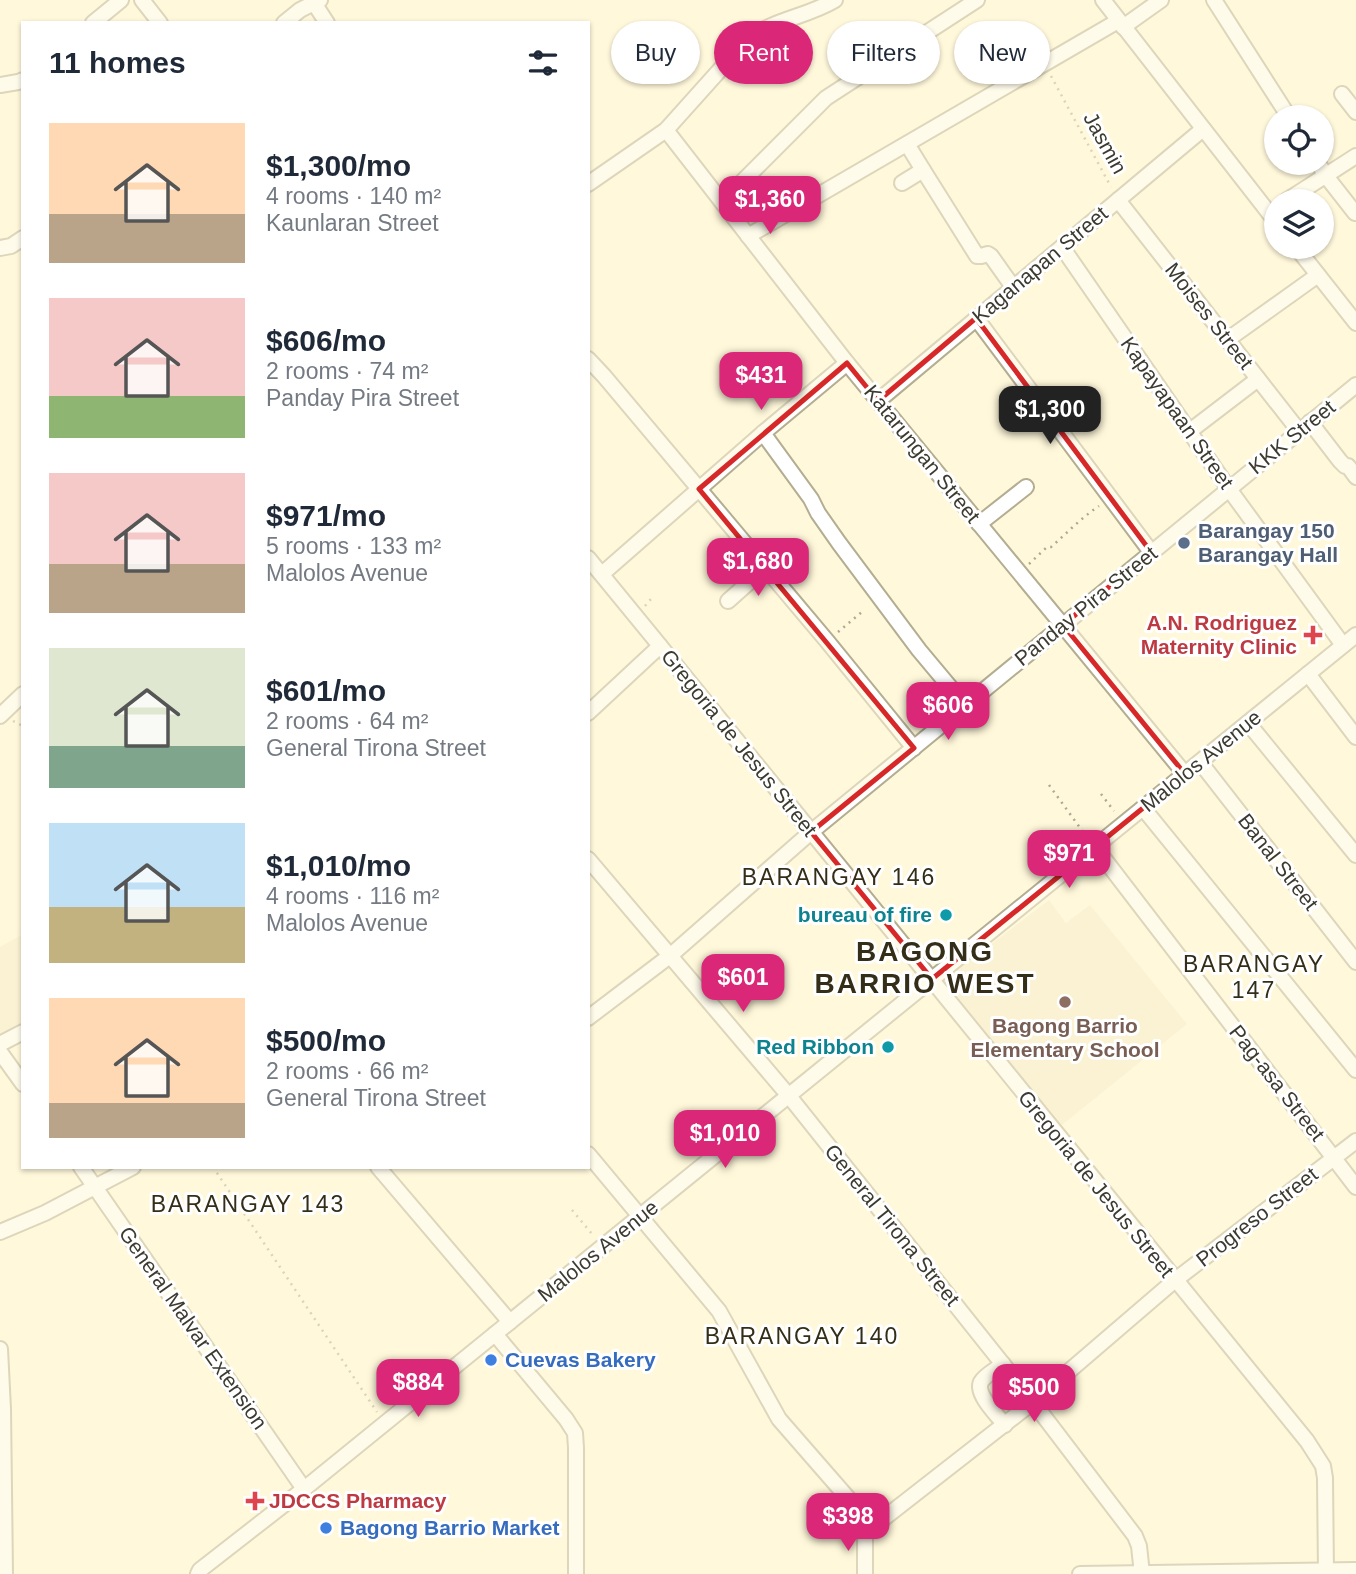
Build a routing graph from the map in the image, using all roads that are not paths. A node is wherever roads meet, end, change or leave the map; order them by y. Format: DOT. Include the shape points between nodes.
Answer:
graph roads {
  1 [pos="121,0"];
  2 [pos="142,0"];
  3 [pos="835,0"];
  4 [pos="977,0"];
  5 [pos="1103,0"];
  6 [pos="1161,0"];
  7 [pos="1214,0"];
  8 [pos="317,1"];
  9 [pos="95,21"];
  10 [pos="158,21"];
  11 [pos="286,21"];
  12 [pos="326,21"];
  13 [pos="1121,24"];
  14 [pos="21,81"];
  15 [pos="0,85"];
  16 [pos="1342,94"];
  17 [pos="1281,105"];
  18 [pos="1356,112"];
  19 [pos="1203,129"];
  20 [pos="666,130"];
  21 [pos="907,144"];
  22 [pos="1356,156"];
  23 [pos="1334,164"];
  24 [pos="923,170"];
  25 [pos="1315,175"];
  26 [pos="1327,175"];
  27 [pos="590,183"];
  28 [pos="902,183"];
  29 [pos="1300,189"];
  30 [pos="1118,200"];
  31 [pos="722,202"];
  32 [pos="1264,203"];
  33 [pos="1356,213"];
  34 [pos="748,236"];
  35 [pos="21,239"];
  36 [pos="1062,247"];
  37 [pos="0,248"];
  38 [pos="1305,259"];
  39 [pos="1318,275"];
  40 [pos="1013,287"];
  41 [pos="976,318"];
  42 [pos="1356,323"];
  43 [pos="1227,340"];
  44 [pos="590,361"];
  45 [pos="847,363"];
  46 [pos="1258,379"];
  47 [pos="1356,385"];
  48 [pos="877,401"];
  49 [pos="1304,427"];
  50 [pos="1190,431"];
  51 [pos="764,433"];
  52 [pos="1356,477"];
  53 [pos="1026,487"];
  54 [pos="699,489"];
  55 [pos="1229,489"];
  56 [pos="979,524"];
  57 [pos="1151,552"];
  58 [pos="590,560"];
  59 [pos="765,568"];
  60 [pos="602,575"];
  61 [pos="728,601"];
  62 [pos="1063,625"];
  63 [pos="1356,635"];
  64 [pos="1343,645"];
  65 [pos="660,646"];
  66 [pos="1308,674"];
  67 [pos="21,696"];
  68 [pos="965,705"];
  69 [pos="590,711"];
  70 [pos="0,715"];
  71 [pos="1248,723"];
  72 [pos="1356,737"];
  73 [pos="914,748"];
  74 [pos="1200,762"];
  75 [pos="1185,774"];
  76 [pos="1143,808"];
  77 [pos="811,832"];
  78 [pos="1091,842"];
  79 [pos="1356,855"];
  80 [pos="590,861"];
  81 [pos="671,955"];
  82 [pos="1356,962"];
  83 [pos="932,979"];
  84 [pos="590,1016"];
  85 [pos="21,1033"];
  86 [pos="0,1044"];
  87 [pos="0,1052"];
  88 [pos="1356,1070"];
  89 [pos="21,1081"];
  90 [pos="789,1096"];
  91 [pos="1356,1141"];
  92 [pos="590,1156"];
  93 [pos="1334,1157"];
  94 [pos="82,1169"];
  95 [pos="130,1169"];
  96 [pos="380,1169"];
  97 [pos="95,1186"];
  98 [pos="1356,1187"];
  99 [pos="640,1216"];
  100 [pos="0,1232"];
  101 [pos="1174,1281"];
  102 [pos="510,1322"];
  103 [pos="495,1334"];
  104 [pos="0,1349"];
  105 [pos="1003,1364"];
  106 [pos="1033,1402"];
  107 [pos="1005,1425"];
  108 [pos="304,1489"];
  109 [pos="866,1533"];
  110 [pos="1356,1570"];
  111 [pos="1326,1572"];
  112 [pos="5,1574"];
  113 [pos="198,1574"];
  114 [pos="576,1574"];
  115 [pos="865,1574"];
  116 [pos="1080,1574"];
  117 [pos="1142,1574"];
  1 -- 9 [label="street"];
  2 -- 10 [label="street"];
  3 -- 20 [label="street" via="755,33"];
  4 -- 31 [label="street" via="826,98"];
  5 -- 13 [label="street"];
  6 -- 13 [label="street"];
  7 -- 17 [label="street"];
  8 -- 11 [label="street"];
  8 -- 12 [label="street"];
  13 -- 19 [label="street"];
  13 -- 21 [label="street"];
  14 -- 15 [label="street"];
  16 -- 18 [label="street"];
  19 -- 30 [label="street, Kaganapan Street"];
  19 -- 32 [label="street"];
  20 -- 27 [label="street"];
  20 -- 31 [label="street, Katarungan Street"];
  21 -- 24 [label="street"];
  21 -- 34 [label="street"];
  22 -- 23 [label="street"];
  24 -- 28 [label="street"];
  24 -- 40 [label="street" via="977,256 991,256"];
  25 -- 29 [label="street"];
  26 -- 33 [label="street"];
  30 -- 36 [label="street, Kaganapan Street"];
  30 -- 43 [label="street, Moises Street"];
  31 -- 34 [label="street, Katarungan Street"];
  34 -- 45 [label="street, Katarungan Street"];
  35 -- 37 [label="street"];
  36 -- 40 [label="street, Kaganapan Street"];
  36 -- 50 [label="street, Kapayapaan Street"];
  38 -- 39 [label="street"];
  39 -- 42 [label="street"];
  39 -- 43 [label="street"];
  40 -- 41 [label="street, Kaganapan Street"];
  41 -- 48 [label="street, Kaganapan Street"];
  41 -- 57 [label="street"];
  43 -- 46 [label="street, Moises Street"];
  44 -- 54 [label="street"];
  45 -- 48 [label="street, Katarungan Street"];
  45 -- 51 [label="street"];
  46 -- 49 [label="street, Moises Street"];
  46 -- 50 [label="street"];
  47 -- 49 [label="street, KKK Street"];
  48 -- 56 [label="street, Katarungan Street"];
  49 -- 52 [label="street, Moises Street"];
  49 -- 55 [label="street, KKK Street"];
  50 -- 55 [label="street, Kapayapaan Street"];
  51 -- 54 [label="street"];
  51 -- 68 [label="street" via="839,543"];
  53 -- 56 [label="street"];
  54 -- 59 [label="street"];
  54 -- 60 [label="street"];
  55 -- 57 [label="street, Panday Pira Street"];
  55 -- 64 [label="street, Kapayapaan Street"];
  56 -- 62 [label="street, Katarungan Street"];
  57 -- 62 [label="street, Panday Pira Street"];
  58 -- 60 [label="street, Gregoria de Jesus Street"];
  59 -- 61 [label="street"];
  59 -- 73 [label="street"];
  60 -- 65 [label="street, Gregoria de Jesus Street"];
  62 -- 68 [label="street, Panday Pira Street"];
  62 -- 75 [label="street, Katarungan Street"];
  63 -- 64 [label="street, Malolos Avenue"];
  64 -- 66 [label="street, Malolos Avenue"];
  65 -- 69 [label="street"];
  65 -- 77 [label="street, Gregoria de Jesus Street"];
  66 -- 71 [label="street, Malolos Avenue"];
  66 -- 72 [label="street"];
  67 -- 70 [label="street"];
  68 -- 73 [label="street, Panday Pira Street"];
  71 -- 74 [label="street, Malolos Avenue"];
  71 -- 79 [label="street"];
  73 -- 77 [label="street, Panday Pira Street"];
  74 -- 75 [label="street, Malolos Avenue"];
  74 -- 82 [label="street, Banal Street"];
  75 -- 76 [label="street, Malolos Avenue"];
  76 -- 78 [label="street, Malolos Avenue"];
  76 -- 88 [label="street"];
  77 -- 81 [label="street, Panday Pira Street"];
  77 -- 83 [label="street, Gregoria de Jesus Street"];
  78 -- 83 [label="street, Malolos Avenue"];
  78 -- 93 [label="street, Pag-asa Street"];
  80 -- 81 [label="street, General Tirona Street"];
  81 -- 84 [label="street, Panday Pira Street"];
  81 -- 90 [label="street, General Tirona Street"];
  83 -- 90 [label="street, Malolos Avenue"];
  83 -- 101 [label="street, Gregoria de Jesus Street"];
  85 -- 86 [label="street"];
  87 -- 89 [label="street"];
  90 -- 99 [label="street, Malolos Avenue"];
  90 -- 105 [label="street, General Tirona Street"];
  91 -- 93 [label="street, Progreso Street"];
  92 -- 99 [label="street"];
  93 -- 98 [label="street, Pag-asa Street"];
  93 -- 101 [label="street, Progreso Street"];
  94 -- 97 [label="street, General Malvar Extension"];
  95 -- 97 [label="street"];
  96 -- 102 [label="street"];
  97 -- 100 [label="street"];
  97 -- 108 [label="street, General Malvar Extension"];
  99 -- 102 [label="street, Malolos Avenue"];
  99 -- 109 [label="street" via="719,1311 779,1419 854,1505"];
  101 -- 106 [label="street, Progreso Street"];
  101 -- 111 [label="street, Gregoria de Jesus Street" via="1323,1466"];
  102 -- 103 [label="street, Malolos Avenue"];
  103 -- 108 [label="street, Malolos Avenue"];
  103 -- 114 [label="street" via="575,1433"];
  104 -- 112 [label="street"];
  105 -- 106 [label="street, General Tirona Street"];
  105 -- 107 [label="street" via="981,1381 980,1388"];
  106 -- 107 [label="street, Progreso Street"];
  106 -- 117 [label="street, General Tirona Street" via="1135,1536"];
  107 -- 109 [label="street, Progreso Street"];
  108 -- 113 [label="street, Malolos Avenue"];
  109 -- 115 [label="street"];
  110 -- 111 [label="street"];
  111 -- 117 [label="street"];
  116 -- 117 [label="street"];
}
